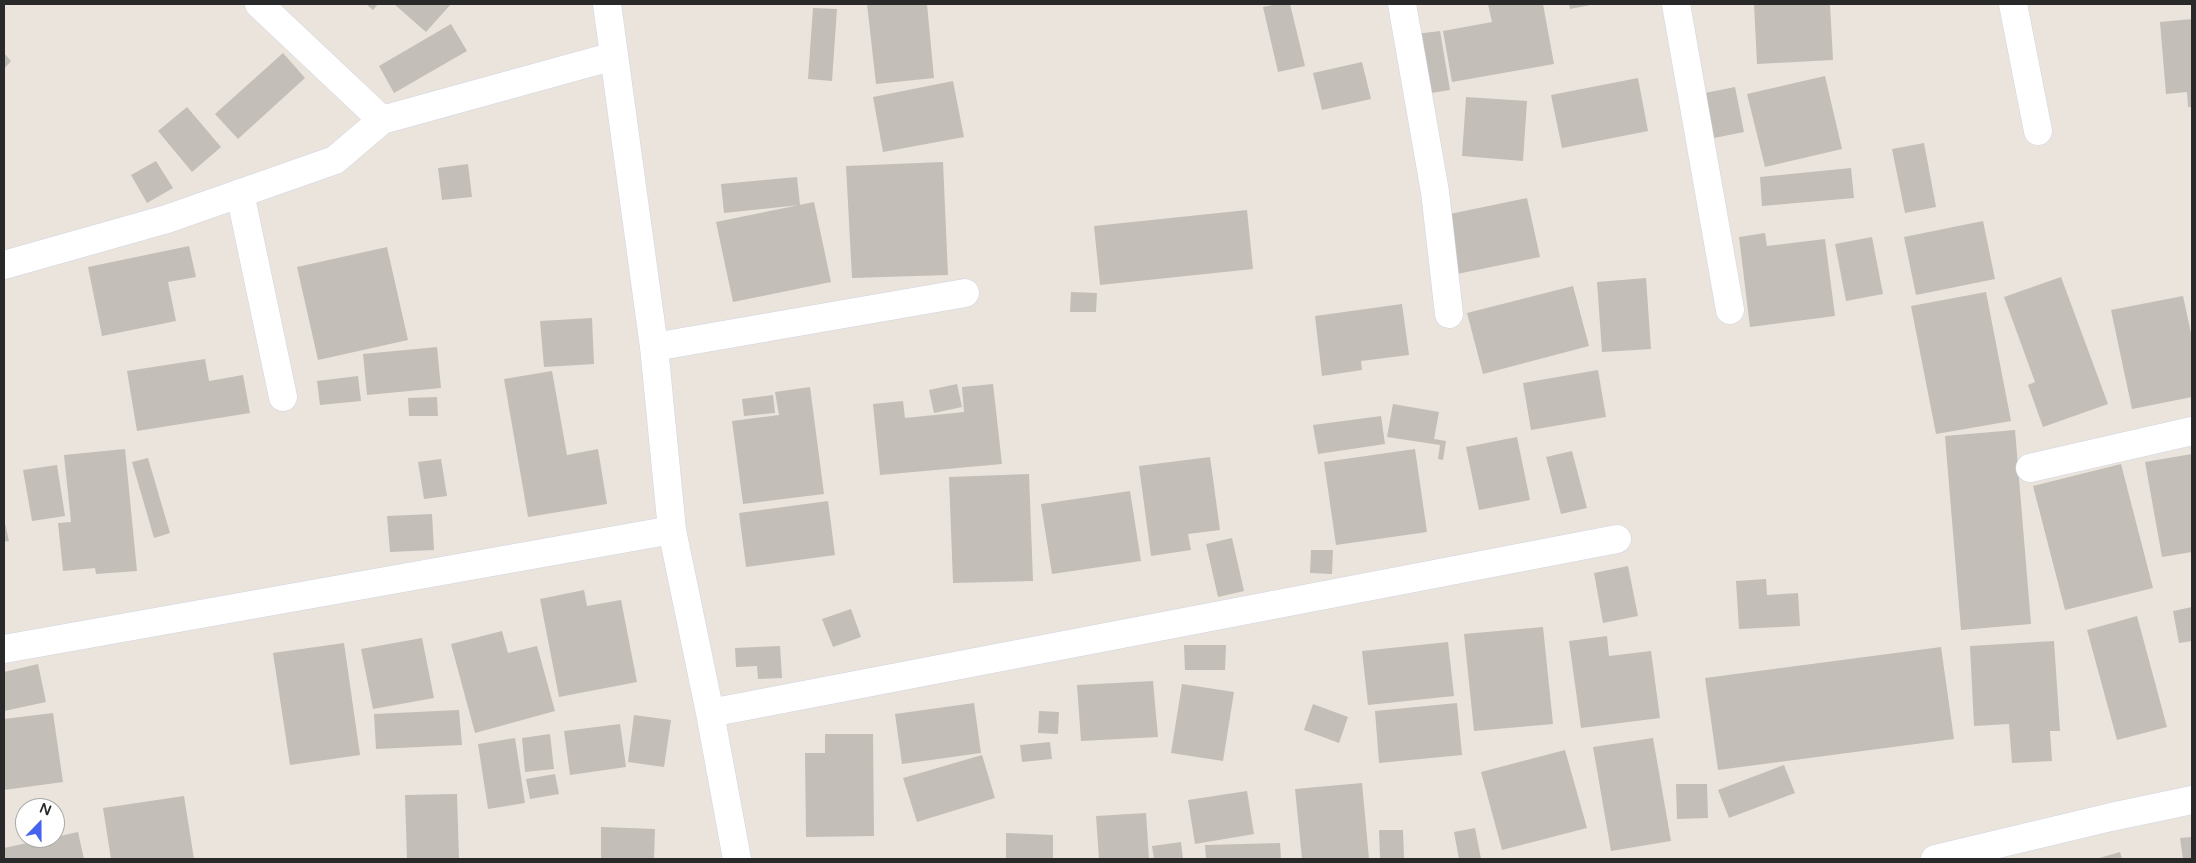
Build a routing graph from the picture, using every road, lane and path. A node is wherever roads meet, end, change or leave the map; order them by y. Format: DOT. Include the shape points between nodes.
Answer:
graph roads {
  1 [pos="259,4"];
  2 [pos="607,4"];
  3 [pos="1402,4"];
  4 [pos="1676,4"];
  5 [pos="2014,4"];
  6 [pos="614,56"];
  7 [pos="382,120"];
  8 [pos="2038,131"];
  9 [pos="240,193"];
  10 [pos="4,266"];
  11 [pos="965,293"];
  12 [pos="1730,310"];
  13 [pos="1449,314"];
  14 [pos="654,347"];
  15 [pos="283,397"];
  16 [pos="2192,431"];
  17 [pos="2030,468"];
  18 [pos="672,530"];
  19 [pos="1616,539"];
  20 [pos="4,649"];
  21 [pos="710,714"];
  22 [pos="2192,800"];
  23 [pos="736,859"];
  24 [pos="1935,859"];
  1 -- 7 [label="street"];
  2 -- 6 [label="street"];
  3 -- 13 [label="street" via="1435,192"];
  4 -- 12 [label="street"];
  5 -- 8 [label="street"];
  6 -- 7 [label="street"];
  6 -- 14 [label="street"];
  7 -- 9 [label="street" via="335,160"];
  9 -- 10 [label="street" via="167,219"];
  9 -- 15 [label="street"];
  11 -- 14 [label="street"];
  14 -- 18 [label="street"];
  16 -- 17 [label="street"];
  18 -- 20 [label="street"];
  18 -- 21 [label="street"];
  19 -- 21 [label="street"];
  21 -- 23 [label="street"];
  22 -- 24 [label="street"];
}
